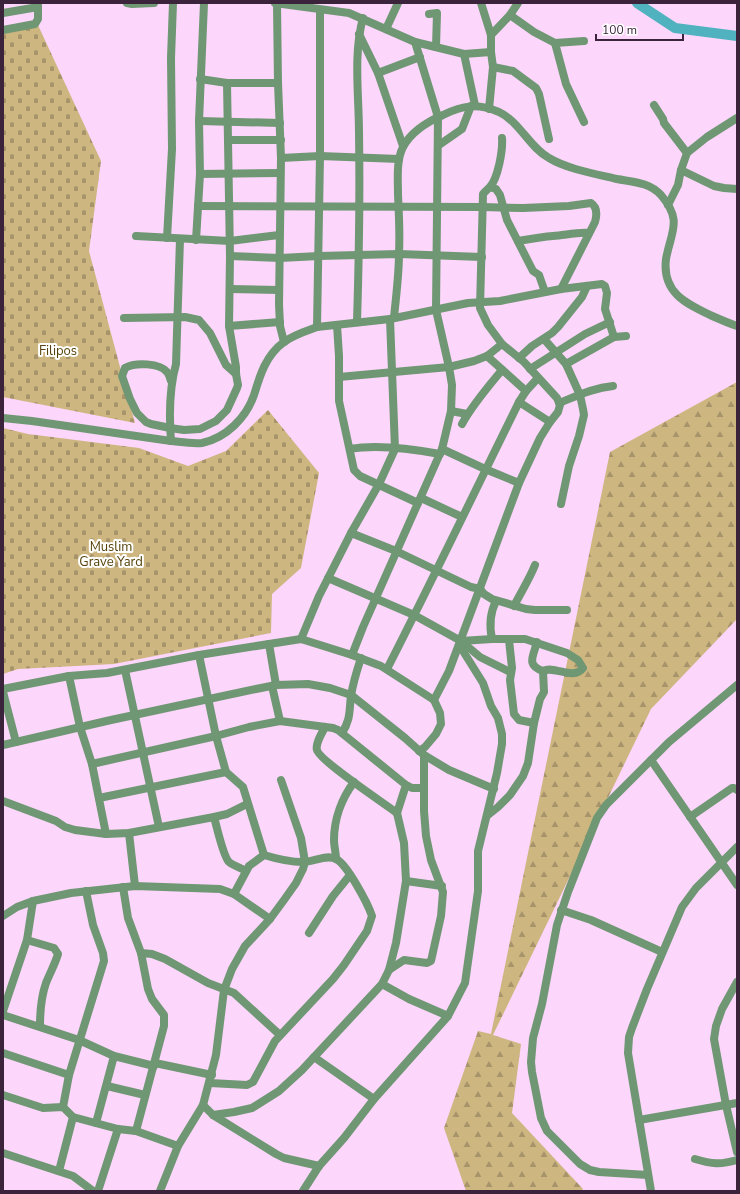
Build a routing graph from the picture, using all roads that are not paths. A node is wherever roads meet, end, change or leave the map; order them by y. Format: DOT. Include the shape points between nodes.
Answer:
graph roads {
  1 [pos="126,3"];
  2 [pos="154,3"];
  3 [pos="173,3"];
  4 [pos="204,3"];
  5 [pos="276,3"];
  6 [pos="398,3"];
  7 [pos="481,3"];
  8 [pos="518,3"];
  9 [pos="38,5"];
  10 [pos="318,7"];
  11 [pos="3,13"];
  12 [pos="429,14"];
  13 [pos="510,15"];
  14 [pos="363,18"];
  15 [pos="386,29"];
  16 [pos="3,30"];
  17 [pos="359,33"];
  18 [pos="491,35"];
  19 [pos="584,41"];
  20 [pos="415,42"];
  21 [pos="554,43"];
  22 [pos="436,47"];
  23 [pos="491,52"];
  24 [pos="464,54"];
  25 [pos="420,57"];
  26 [pos="493,67"];
  27 [pos="378,73"];
  28 [pos="200,79"];
  29 [pos="227,83"];
  30 [pos="278,83"];
  31 [pos="473,105"];
  32 [pos="654,105"];
  33 [pos="489,109"];
  34 [pos="438,117"];
  35 [pos="737,118"];
  36 [pos="199,121"];
  37 [pos="228,122"];
  38 [pos="584,122"];
  39 [pos="280,123"];
  40 [pos="502,138"];
  41 [pos="549,139"];
  42 [pos="229,140"];
  43 [pos="281,140"];
  44 [pos="439,145"];
  45 [pos="403,146"];
  46 [pos="687,153"];
  47 [pos="320,156"];
  48 [pos="281,158"];
  49 [pos="359,158"];
  50 [pos="399,159"];
  51 [pos="681,170"];
  52 [pos="228,172"];
  53 [pos="280,173"];
  54 [pos="200,174"];
  55 [pos="490,187"];
  56 [pos="737,189"];
  57 [pos="668,205"];
  58 [pos="198,206"];
  59 [pos="281,206"];
  60 [pos="320,206"];
  61 [pos="228,207"];
  62 [pos="359,207"];
  63 [pos="399,207"];
  64 [pos="438,207"];
  65 [pos="482,207"];
  66 [pos="504,207"];
  67 [pos="589,233"];
  68 [pos="279,235"];
  69 [pos="136,236"];
  70 [pos="167,238"];
  71 [pos="180,239"];
  72 [pos="196,240"];
  73 [pos="230,241"];
  74 [pos="518,241"];
  75 [pos="400,254"];
  76 [pos="360,255"];
  77 [pos="230,256"];
  78 [pos="319,256"];
  79 [pos="436,256"];
  80 [pos="482,257"];
  81 [pos="280,258"];
  82 [pos="587,286"];
  83 [pos="230,289"];
  84 [pos="561,289"];
  85 [pos="279,290"];
  86 [pos="545,292"];
  87 [pos="480,302"];
  88 [pos="436,310"];
  89 [pos="177,317"];
  90 [pos="124,318"];
  91 [pos="392,318"];
  92 [pos="280,322"];
  93 [pos="357,322"];
  94 [pos="610,322"];
  95 [pos="337,325"];
  96 [pos="229,326"];
  97 [pos="737,326"];
  98 [pos="317,327"];
  99 [pos="626,336"];
  100 [pos="614,338"];
  101 [pos="544,339"];
  102 [pos="284,342"];
  103 [pos="502,344"];
  104 [pos="556,352"];
  105 [pos="488,356"];
  106 [pos="519,358"];
  107 [pos="566,364"];
  108 [pos="449,367"];
  109 [pos="530,369"];
  110 [pos="502,370"];
  111 [pos="393,372"];
  112 [pos="236,374"];
  113 [pos="339,377"];
  114 [pos="538,378"];
  115 [pos="171,381"];
  116 [pos="613,386"];
  117 [pos="526,391"];
  118 [pos="580,395"];
  119 [pos="519,402"];
  120 [pos="559,403"];
  121 [pos="451,411"];
  122 [pos="468,414"];
  123 [pos="3,418"];
  124 [pos="550,422"];
  125 [pos="462,424"];
  126 [pos="170,428"];
  127 [pos="171,441"];
  128 [pos="350,449"];
  129 [pos="395,449"];
  130 [pos="441,452"];
  131 [pos="485,469"];
  132 [pos="519,483"];
  133 [pos="379,484"];
  134 [pos="419,500"];
  135 [pos="561,504"];
  136 [pos="462,516"];
  137 [pos="351,533"];
  138 [pos="396,551"];
  139 [pos="535,566"];
  140 [pos="437,571"];
  141 [pos="328,578"];
  142 [pos="480,589"];
  143 [pos="376,599"];
  144 [pos="496,601"];
  145 [pos="514,606"];
  146 [pos="567,610"];
  147 [pos="414,615"];
  148 [pos="301,639"];
  149 [pos="492,639"];
  150 [pos="509,640"];
  151 [pos="461,641"];
  152 [pos="537,642"];
  153 [pos="269,644"];
  154 [pos="200,654"];
  155 [pos="352,655"];
  156 [pos="361,658"];
  157 [pos="387,669"];
  158 [pos="125,670"];
  159 [pos="543,671"];
  160 [pos="510,672"];
  161 [pos="68,676"];
  162 [pos="737,685"];
  163 [pos="274,686"];
  164 [pos="3,690"];
  165 [pos="351,695"];
  166 [pos="208,700"];
  167 [pos="434,700"];
  168 [pos="135,715"];
  169 [pos="280,722"];
  170 [pos="534,723"];
  171 [pos="325,727"];
  172 [pos="80,728"];
  173 [pos="342,732"];
  174 [pos="216,736"];
  175 [pos="16,742"];
  176 [pos="3,745"];
  177 [pos="143,752"];
  178 [pos="422,753"];
  179 [pos="651,760"];
  180 [pos="92,764"];
  181 [pos="226,772"];
  182 [pos="281,780"];
  183 [pos="354,782"];
  184 [pos="406,786"];
  185 [pos="151,788"];
  186 [pos="423,788"];
  187 [pos="494,789"];
  188 [pos="737,790"];
  189 [pos="99,798"];
  190 [pos="3,801"];
  191 [pos="247,804"];
  192 [pos="397,813"];
  193 [pos="488,815"];
  194 [pos="214,817"];
  195 [pos="690,817"];
  196 [pos="159,827"];
  197 [pos="129,833"];
  198 [pos="106,834"];
  199 [pos="737,847"];
  200 [pos="264,855"];
  201 [pos="336,859"];
  202 [pos="722,861"];
  203 [pos="305,862"];
  204 [pos="246,871"];
  205 [pos="350,875"];
  206 [pos="406,881"];
  207 [pos="737,885"];
  208 [pos="135,886"];
  209 [pos="442,886"];
  210 [pos="123,887"];
  211 [pos="86,891"];
  212 [pos="234,894"];
  213 [pos="33,901"];
  214 [pos="561,910"];
  215 [pos="3,916"];
  216 [pos="270,919"];
  217 [pos="309,933"];
  218 [pos="27,940"];
  219 [pos="662,952"];
  220 [pos="140,953"];
  221 [pos="389,970"];
  222 [pos="737,982"];
  223 [pos="382,984"];
  224 [pos="224,990"];
  225 [pos="3,1011"];
  226 [pos="3,1015"];
  227 [pos="448,1016"];
  228 [pos="40,1026"];
  229 [pos="280,1035"];
  230 [pos="79,1040"];
  231 [pos="3,1053"];
  232 [pos="114,1056"];
  233 [pos="314,1057"];
  234 [pos="154,1064"];
  235 [pos="69,1074"];
  236 [pos="211,1079"];
  237 [pos="107,1086"];
  238 [pos="3,1095"];
  239 [pos="145,1095"];
  240 [pos="374,1100"];
  241 [pos="737,1103"];
  242 [pos="203,1105"];
  243 [pos="726,1105"];
  244 [pos="63,1107"];
  245 [pos="213,1115"];
  246 [pos="73,1117"];
  247 [pos="640,1120"];
  248 [pos="96,1123"];
  249 [pos="118,1129"];
  250 [pos="136,1131"];
  251 [pos="178,1146"];
  252 [pos="737,1152"];
  253 [pos="3,1153"];
  254 [pos="695,1159"];
  255 [pos="737,1160"];
  256 [pos="319,1166"];
  257 [pos="59,1171"];
  258 [pos="648,1175"];
  259 [pos="93,1191"];
  260 [pos="98,1191"];
  261 [pos="162,1191"];
  262 [pos="303,1191"];
  263 [pos="651,1191"];
  1 -- 2 [label="street"];
  3 -- 70 [label="street" via="172,149"];
  4 -- 28 [label="street"];
  5 -- 10 [label="street"];
  5 -- 30 [label="street"];
  6 -- 15 [label="street"];
  7 -- 18 [label="street"];
  8 -- 13 [label="street"];
  9 -- 11 [label="street"];
  9 -- 16 [label="street" via="38,19 35,24"];
  10 -- 14 [label="street"];
  10 -- 47 [label="street"];
  12 -- 22 [label="street" via="437,14"];
  13 -- 18 [label="street"];
  13 -- 21 [label="street"];
  14 -- 15 [label="street"];
  14 -- 17 [label="street"];
  15 -- 20 [label="street"];
  17 -- 27 [label="street"];
  17 -- 49 [label="street"];
  18 -- 23 [label="street"];
  19 -- 21 [label="street"];
  20 -- 22 [label="street"];
  20 -- 25 [label="street"];
  21 -- 38 [label="street" via="566,84"];
  22 -- 24 [label="street"];
  23 -- 24 [label="street"];
  23 -- 26 [label="street"];
  24 -- 31 [label="street"];
  25 -- 27 [label="street"];
  25 -- 34 [label="street"];
  26 -- 33 [label="street"];
  26 -- 41 [label="street" via="513,71 536,88"];
  27 -- 45 [label="street"];
  28 -- 29 [label="street"];
  28 -- 36 [label="street"];
  29 -- 30 [label="street"];
  29 -- 37 [label="street"];
  30 -- 39 [label="street"];
  31 -- 33 [label="street"];
  31 -- 34 [label="street"];
  31 -- 44 [label="street" via="462,129"];
  32 -- 46 [label="street" via="664,124"];
  33 -- 57 [label="street" via="508,118 549,158 566,166 649,185"];
  34 -- 44 [label="street"];
  34 -- 45 [label="street" via="413,135"];
  35 -- 46 [label="street"];
  36 -- 37 [label="street"];
  36 -- 54 [label="street"];
  37 -- 39 [label="street"];
  37 -- 42 [label="street"];
  39 -- 43 [label="street"];
  40 -- 55 [label="street" via="500,159"];
  42 -- 43 [label="street"];
  42 -- 52 [label="street"];
  43 -- 48 [label="street"];
  44 -- 64 [label="street"];
  45 -- 50 [label="street"];
  46 -- 51 [label="street"];
  47 -- 48 [label="street"];
  47 -- 49 [label="street"];
  47 -- 60 [label="street"];
  48 -- 53 [label="street"];
  49 -- 50 [label="street"];
  49 -- 62 [label="street"];
  50 -- 63 [label="street"];
  51 -- 56 [label="street" via="714,186"];
  51 -- 57 [label="street" via="678,185"];
  52 -- 53 [label="street"];
  52 -- 54 [label="street"];
  52 -- 61 [label="street"];
  53 -- 59 [label="street"];
  54 -- 58 [label="street"];
  55 -- 65 [label="street" via="483,194"];
  55 -- 66 [label="street" via="496,189"];
  57 -- 97 [label="street" via="674,228 666,267 672,289 688,304"];
  58 -- 61 [label="street"];
  58 -- 72 [label="street"];
  59 -- 60 [label="street"];
  59 -- 61 [label="street"];
  59 -- 68 [label="street"];
  60 -- 62 [label="street"];
  60 -- 78 [label="street"];
  61 -- 73 [label="street"];
  62 -- 63 [label="street"];
  62 -- 76 [label="street"];
  63 -- 64 [label="street"];
  63 -- 75 [label="street"];
  64 -- 65 [label="street"];
  64 -- 79 [label="street"];
  65 -- 66 [label="street"];
  65 -- 80 [label="street"];
  66 -- 67 [label="street" via="591,203 597,215"];
  66 -- 74 [label="street" via="507,220"];
  67 -- 74 [label="street" via="543,236"];
  67 -- 84 [label="street"];
  68 -- 73 [label="street"];
  68 -- 81 [label="street"];
  69 -- 70 [label="street"];
  70 -- 71 [label="street"];
  71 -- 72 [label="street"];
  71 -- 89 [label="street"];
  72 -- 73 [label="street"];
  73 -- 77 [label="street"];
  74 -- 86 [label="street" via="532,271 539,275"];
  75 -- 76 [label="street"];
  75 -- 79 [label="street"];
  75 -- 91 [label="street"];
  76 -- 78 [label="street"];
  76 -- 93 [label="street"];
  77 -- 81 [label="street"];
  77 -- 83 [label="street"];
  78 -- 81 [label="street"];
  78 -- 98 [label="street"];
  79 -- 80 [label="street"];
  79 -- 88 [label="street"];
  80 -- 87 [label="street"];
  81 -- 85 [label="street"];
  82 -- 84 [label="street"];
  82 -- 94 [label="street" via="602,284 606,288 608,293 605,309"];
  82 -- 101 [label="street" via="566,318"];
  83 -- 85 [label="street"];
  83 -- 96 [label="street"];
  84 -- 86 [label="street"];
  85 -- 92 [label="street"];
  86 -- 87 [label="street" via="500,301"];
  87 -- 88 [label="street"];
  87 -- 103 [label="street" via="483,317"];
  88 -- 91 [label="street"];
  88 -- 108 [label="street"];
  89 -- 90 [label="street"];
  89 -- 112 [label="street" via="196,318 202,322 226,365"];
  89 -- 115 [label="street" via="176,364"];
  91 -- 93 [label="street"];
  91 -- 111 [label="street"];
  92 -- 96 [label="street"];
  92 -- 102 [label="street"];
  93 -- 95 [label="street"];
  94 -- 100 [label="street"];
  94 -- 104 [label="street" via="584,334"];
  95 -- 98 [label="street"];
  95 -- 113 [label="street"];
  96 -- 112 [label="street"];
  98 -- 102 [label="street"];
  99 -- 100 [label="street"];
  100 -- 107 [label="street"];
  101 -- 104 [label="street"];
  101 -- 106 [label="street"];
  102 -- 127 [label="street" via="264,367 248,409 238,422 216,438 202,442"];
  103 -- 105 [label="street"];
  103 -- 106 [label="street"];
  104 -- 107 [label="street"];
  104 -- 109 [label="street"];
  105 -- 108 [label="street"];
  105 -- 110 [label="street"];
  106 -- 109 [label="street"];
  107 -- 118 [label="street"];
  108 -- 111 [label="street"];
  108 -- 121 [label="street" via="452,385"];
  109 -- 114 [label="street"];
  110 -- 117 [label="street"];
  110 -- 122 [label="street"];
  111 -- 113 [label="street"];
  111 -- 129 [label="street"];
  112 -- 126 [label="street" via="238,388 227,410 216,421 200,429"];
  113 -- 128 [label="street" via="339,401"];
  114 -- 117 [label="street"];
  114 -- 120 [label="street"];
  115 -- 126 [label="street"];
  115 -- 126 [label="street" via="168,373 158,366 145,364 128,366 122,376 133,406 142,418 151,424"];
  116 -- 118 [label="street" via="598,388"];
  117 -- 119 [label="street"];
  118 -- 120 [label="street"];
  118 -- 135 [label="street" via="584,415"];
  119 -- 124 [label="street"];
  119 -- 131 [label="street"];
  120 -- 124 [label="street" via="558,412"];
  121 -- 122 [label="street"];
  121 -- 130 [label="street"];
  122 -- 125 [label="street"];
  123 -- 127 [label="street"];
  124 -- 132 [label="street"];
  126 -- 127 [label="street"];
  128 -- 129 [label="street"];
  128 -- 133 [label="street" via="355,473"];
  129 -- 130 [label="street"];
  129 -- 133 [label="street"];
  130 -- 131 [label="street"];
  130 -- 134 [label="street"];
  131 -- 132 [label="street"];
  131 -- 136 [label="street"];
  132 -- 142 [label="street"];
  133 -- 134 [label="street"];
  133 -- 137 [label="street"];
  134 -- 136 [label="street"];
  134 -- 138 [label="street"];
  136 -- 140 [label="street"];
  137 -- 138 [label="street"];
  137 -- 141 [label="street"];
  138 -- 140 [label="street"];
  138 -- 143 [label="street"];
  139 -- 145 [label="street"];
  140 -- 142 [label="street"];
  140 -- 147 [label="street"];
  141 -- 143 [label="street"];
  141 -- 148 [label="street"];
  142 -- 144 [label="street"];
  142 -- 151 [label="street"];
  143 -- 147 [label="street"];
  143 -- 155 [label="street"];
  144 -- 145 [label="street"];
  144 -- 149 [label="street" via="490,624"];
  145 -- 146 [label="street" via="535,610"];
  147 -- 151 [label="street"];
  147 -- 157 [label="street"];
  148 -- 153 [label="street"];
  148 -- 155 [label="street"];
  149 -- 150 [label="street"];
  149 -- 151 [label="street"];
  150 -- 152 [label="street" via="525,639"];
  150 -- 160 [label="street" via="512,668"];
  151 -- 160 [label="street" via="480,657"];
  151 -- 167 [label="street"];
  151 -- 187 [label="street" via="463,651 483,683 501,727 502,744"];
  152 -- 159 [label="street" via="533,665"];
  152 -- 159 [label="street" via="567,653 578,660 583,668 574,673"];
  153 -- 154 [label="street"];
  153 -- 163 [label="street"];
  154 -- 158 [label="street"];
  154 -- 166 [label="street"];
  155 -- 156 [label="street"];
  156 -- 157 [label="street"];
  156 -- 165 [label="street"];
  157 -- 167 [label="street"];
  158 -- 161 [label="street"];
  158 -- 168 [label="street"];
  159 -- 170 [label="street" via="544,692"];
  160 -- 170 [label="street" via="515,716 519,720"];
  161 -- 164 [label="street"];
  161 -- 172 [label="street"];
  162 -- 179 [label="street"];
  163 -- 165 [label="street" via="308,684"];
  163 -- 166 [label="street"];
  163 -- 169 [label="street"];
  164 -- 175 [label="street"];
  165 -- 173 [label="street" via="350,716"];
  165 -- 178 [label="street"];
  166 -- 168 [label="street"];
  166 -- 174 [label="street"];
  167 -- 178 [label="street" via="440,713 441,724"];
  168 -- 172 [label="street"];
  168 -- 177 [label="street"];
  169 -- 171 [label="street"];
  169 -- 174 [label="street"];
  170 -- 193 [label="street" via="526,770 510,795"];
  171 -- 173 [label="street"];
  171 -- 183 [label="street" via="316,747 318,754"];
  172 -- 175 [label="street"];
  172 -- 180 [label="street"];
  173 -- 184 [label="street"];
  174 -- 177 [label="street"];
  174 -- 181 [label="street"];
  175 -- 176 [label="street"];
  177 -- 180 [label="street"];
  177 -- 185 [label="street"];
  178 -- 186 [label="street"];
  178 -- 187 [label="street" via="449,770"];
  179 -- 195 [label="street"];
  179 -- 214 [label="street" via="601,811"];
  180 -- 189 [label="street"];
  181 -- 185 [label="street"];
  181 -- 191 [label="street" via="243,787"];
  182 -- 203 [label="street" via="299,832"];
  183 -- 192 [label="street"];
  183 -- 201 [label="street" via="339,808 334,841"];
  184 -- 186 [label="street"];
  184 -- 192 [label="street"];
  185 -- 189 [label="street"];
  185 -- 196 [label="street"];
  186 -- 209 [label="street" via="429,851 435,873"];
  187 -- 193 [label="street"];
  188 -- 195 [label="street" via="732,788"];
  189 -- 198 [label="street"];
  190 -- 198 [label="street" via="56,821 65,827"];
  191 -- 194 [label="street"];
  191 -- 200 [label="street"];
  192 -- 206 [label="street" via="404,843"];
  193 -- 227 [label="street" via="478,851 478,891 467,975 463,990"];
  194 -- 196 [label="street"];
  194 -- 204 [label="street" via="228,860"];
  195 -- 202 [label="street"];
  196 -- 197 [label="street"];
  197 -- 198 [label="street"];
  197 -- 208 [label="street"];
  199 -- 202 [label="street"];
  200 -- 203 [label="street" via="287,862"];
  200 -- 204 [label="street" via="253,862"];
  201 -- 203 [label="street" via="325,858"];
  201 -- 205 [label="street"];
  202 -- 207 [label="street"];
  202 -- 219 [label="street" via="682,907"];
  203 -- 216 [label="street" via="296,883"];
  204 -- 212 [label="street"];
  205 -- 217 [label="street" via="332,896"];
  205 -- 229 [label="street" via="372,916 367,931 333,979"];
  206 -- 209 [label="street"];
  206 -- 221 [label="street"];
  208 -- 210 [label="street"];
  208 -- 212 [label="street" via="212,888"];
  209 -- 221 [label="street" via="441,916 431,961 427,964 404,960"];
  210 -- 211 [label="street"];
  210 -- 220 [label="street" via="128,918"];
  211 -- 213 [label="street"];
  211 -- 230 [label="street" via="93,925 104,957"];
  212 -- 216 [label="street"];
  213 -- 215 [label="street"];
  213 -- 218 [label="street"];
  214 -- 219 [label="street" via="591,920"];
  214 -- 258 [label="street" via="532,1046 531,1067 541,1118 548,1133 585,1168 599,1172"];
  216 -- 224 [label="street" via="239,955"];
  218 -- 225 [label="street"];
  218 -- 228 [label="street" via="54,948 58,954 42,997"];
  219 -- 247 [label="street" via="628,1042"];
  220 -- 224 [label="street" via="166,959"];
  220 -- 234 [label="street" via="148,989 165,1019"];
  221 -- 223 [label="street"];
  222 -- 243 [label="street" via="722,1009 714,1040"];
  223 -- 227 [label="street"];
  223 -- 233 [label="street"];
  224 -- 229 [label="street" via="239,997"];
  224 -- 236 [label="street"];
  226 -- 228 [label="street"];
  227 -- 240 [label="street"];
  228 -- 230 [label="street"];
  229 -- 236 [label="street" via="251,1084 247,1086"];
  230 -- 232 [label="street"];
  230 -- 235 [label="street"];
  231 -- 235 [label="street"];
  232 -- 234 [label="street"];
  232 -- 237 [label="street"];
  233 -- 240 [label="street"];
  233 -- 245 [label="street" via="286,1086 267,1100 245,1110"];
  234 -- 236 [label="street"];
  234 -- 239 [label="street"];
  235 -- 244 [label="street"];
  236 -- 242 [label="street"];
  237 -- 239 [label="street"];
  237 -- 248 [label="street"];
  238 -- 244 [label="street" via="43,1108"];
  239 -- 250 [label="street"];
  240 -- 256 [label="street"];
  241 -- 243 [label="street"];
  242 -- 245 [label="street"];
  242 -- 251 [label="street"];
  243 -- 247 [label="street"];
  243 -- 252 [label="street"];
  244 -- 246 [label="street"];
  245 -- 256 [label="street" via="284,1158"];
  246 -- 248 [label="street"];
  246 -- 257 [label="street"];
  247 -- 258 [label="street"];
  248 -- 249 [label="street"];
  249 -- 250 [label="street"];
  249 -- 260 [label="street"];
  250 -- 251 [label="street"];
  251 -- 261 [label="street"];
  253 -- 257 [label="street"];
  254 -- 255 [label="street" via="716,1164"];
  256 -- 262 [label="street"];
  257 -- 259 [label="street" via="74,1176"];
  258 -- 263 [label="street"];
}
